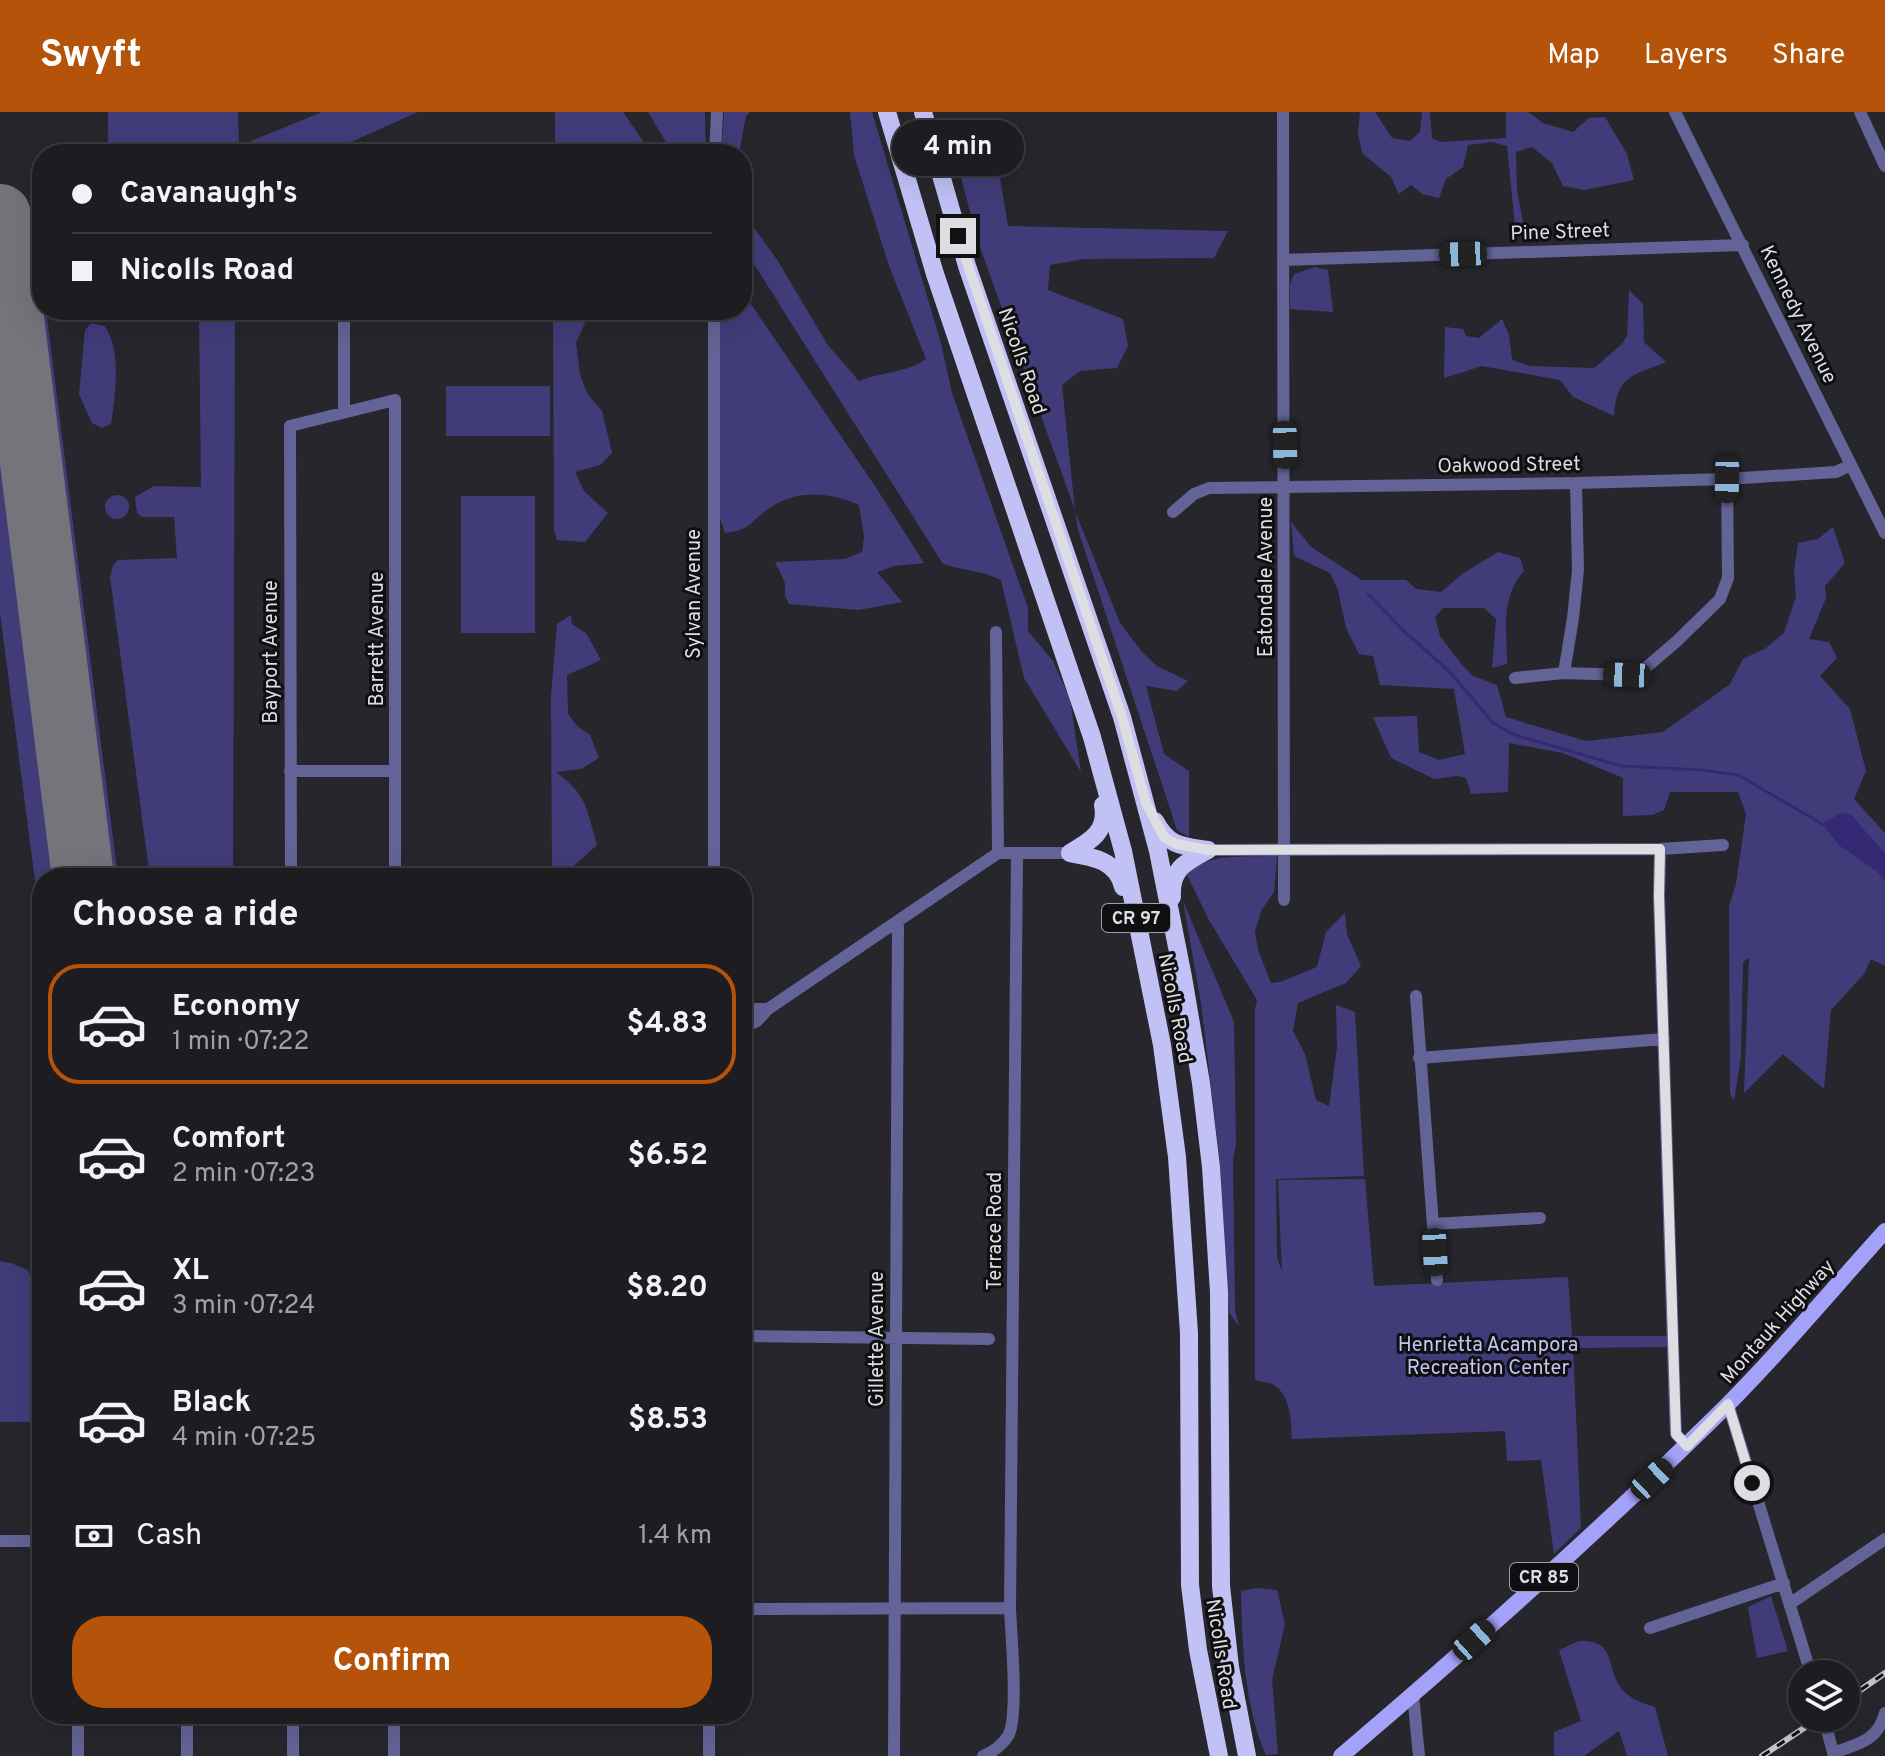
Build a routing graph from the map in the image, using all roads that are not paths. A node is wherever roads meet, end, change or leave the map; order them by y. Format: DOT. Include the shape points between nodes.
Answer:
graph roads {
  1 [pos="717,112"];
  2 [pos="887,112"];
  3 [pos="923,112"];
  4 [pos="930,112"];
  5 [pos="1283,112"];
  6 [pos="1675,112"];
  7 [pos="1860,112"];
  8 [pos="715,144"];
  9 [pos="1885,166"];
  10 [pos="950,207"];
  11 [pos="1743,245"];
  12 [pos="1283,260"];
  13 [pos="344,320"];
  14 [pos="714,320"];
  15 [pos="344,412"];
  16 [pos="1851,465"];
  17 [pos="1727,479"];
  18 [pos="1576,483"];
  19 [pos="1285,486"];
  20 [pos="1173,512"];
  21 [pos="1885,533"];
  22 [pos="996,632"];
  23 [pos="1564,673"];
  24 [pos="1515,678"];
  25 [pos="1098,759"];
  26 [pos="290,771"];
  27 [pos="395,771"];
  28 [pos="1146,803"];
  29 [pos="1723,845"];
  30 [pos="1285,849"];
  31 [pos="1660,849"];
  32 [pos="1208,850"];
  33 [pos="998,853"];
  34 [pos="1070,853"];
  35 [pos="1017,854"];
  36 [pos="291,868"];
  37 [pos="395,868"];
  38 [pos="714,868"];
  39 [pos="1284,900"];
  40 [pos="1136,917"];
  41 [pos="898,922"];
  42 [pos="1175,936"];
  43 [pos="1416,996"];
  44 [pos="752,1009"];
  45 [pos="768,1009"];
  46 [pos="752,1023"];
  47 [pos="1664,1039"];
  48 [pos="1419,1058"];
  49 [pos="1540,1218"];
  50 [pos="1433,1224"];
  51 [pos="1885,1231"];
  52 [pos="1437,1280"];
  53 [pos="752,1336"];
  54 [pos="989,1339"];
  55 [pos="896,1340"];
  56 [pos="1728,1404"];
  57 [pos="1687,1446"];
  58 [pos="1885,1539"];
  59 [pos="0,1541"];
  60 [pos="32,1541"];
  61 [pos="1784,1583"];
  62 [pos="1791,1603"];
  63 [pos="894,1608"];
  64 [pos="1010,1608"];
  65 [pos="752,1609"];
  66 [pos="1650,1628"];
  67 [pos="1807,1660"];
  68 [pos="1413,1695"];
  69 [pos="1885,1713"];
  70 [pos="78,1724"];
  71 [pos="187,1724"];
  72 [pos="293,1724"];
  73 [pos="394,1724"];
  74 [pos="709,1724"];
  75 [pos="1828,1732"];
  76 [pos="1216,1751"];
  77 [pos="1247,1751"];
  78 [pos="1834,1755"];
  79 [pos="78,1756"];
  80 [pos="187,1756"];
  81 [pos="293,1756"];
  82 [pos="394,1756"];
  83 [pos="709,1756"];
  84 [pos="894,1756"];
  85 [pos="983,1756"];
  86 [pos="1341,1756"];
  87 [pos="1419,1756"];
  1 -- 8 [label="street"];
  2 -- 25 [label="highway, Nicolls Road / CR 97" via="935,274"];
  3 -- 10 [label="highway, Nicolls Road / CR 97"];
  4 -- 10 [label="highway"];
  5 -- 12 [label="street, Eatondale Avenue"];
  6 -- 11 [label="street, Kennedy Avenue"];
  7 -- 9 [label="street"];
  10 -- 28 [label="highway, Nicolls Road / CR 97" via="1122,717"];
  11 -- 12 [label="street, Pine Street"];
  11 -- 16 [label="street, Kennedy Avenue"];
  12 -- 19 [label="street, Eatondale Avenue"];
  13 -- 15 [label="street"];
  14 -- 38 [label="street, Sylvan Avenue"];
  15 -- 26 [label="street, Bayport Avenue" via="290,426"];
  15 -- 27 [label="street, Barrett Avenue" via="395,400"];
  16 -- 17 [label="street, Oakwood Street" via="1836,472"];
  16 -- 21 [label="street, Kennedy Avenue"];
  17 -- 18 [label="street, Oakwood Street"];
  17 -- 23 [label="street" via="1728,578 1720,599 1642,671"];
  18 -- 19 [label="street, Oakwood Street"];
  18 -- 23 [label="street" via="1578,570"];
  19 -- 20 [label="street, Oakwood Street" via="1209,488"];
  19 -- 30 [label="street, Eatondale Avenue"];
  22 -- 33 [label="street"];
  23 -- 24 [label="street"];
  25 -- 34 [label="highway" via="1103,826 1092,841"];
  25 -- 40 [label="highway, Nicolls Road / CR 97"];
  26 -- 27 [label="street"];
  26 -- 36 [label="street, Bayport Avenue"];
  27 -- 37 [label="street, Barrett Avenue"];
  28 -- 32 [label="highway" via="1164,837"];
  28 -- 42 [label="highway, Nicolls Road / CR 97"];
  29 -- 31 [label="street"];
  30 -- 31 [label="street"];
  30 -- 32 [label="street"];
  30 -- 39 [label="street, Eatondale Avenue"];
  31 -- 47 [label="street"];
  32 -- 42 [label="highway" via="1175,873"];
  33 -- 35 [label="street"];
  33 -- 41 [label="street"];
  34 -- 35 [label="street"];
  34 -- 40 [label="highway" via="1109,864 1121,876 1129,911"];
  35 -- 64 [label="street, Terrace Road"];
  40 -- 76 [label="highway, Nicolls Road / CR 97" via="1162,1045 1177,1157 1189,1333 1190,1585"];
  41 -- 45 [label="street"];
  41 -- 55 [label="street, Gillette Avenue"];
  42 -- 77 [label="highway, Nicolls Road / CR 97" via="1211,1167 1219,1292 1221,1586"];
  43 -- 48 [label="street"];
  44 -- 45 [label="street"];
  45 -- 46 [label="street"];
  47 -- 48 [label="street"];
  47 -- 57 [label="street" via="1676,1434"];
  48 -- 50 [label="street"];
  49 -- 50 [label="street"];
  50 -- 52 [label="street"];
  51 -- 56 [label="main road, Montauk Highway / CR 85"];
  53 -- 55 [label="street"];
  54 -- 55 [label="street"];
  55 -- 63 [label="street, Gillette Avenue"];
  56 -- 57 [label="main road, Montauk Highway / CR 85"];
  56 -- 61 [label="street"];
  57 -- 68 [label="main road, Montauk Highway / CR 85"];
  58 -- 62 [label="street"];
  59 -- 60 [label="street"];
  61 -- 62 [label="street"];
  61 -- 66 [label="street"];
  62 -- 67 [label="street"];
  63 -- 64 [label="street"];
  63 -- 65 [label="street"];
  63 -- 84 [label="street, Gillette Avenue"];
  64 -- 85 [label="street, Terrace Road" via="1009,1734"];
  68 -- 86 [label="main road, CR 85"];
  68 -- 87 [label="street"];
  69 -- 78 [label="street" via="1881,1729"];
  70 -- 79 [label="street"];
  71 -- 80 [label="street"];
  72 -- 81 [label="street"];
  73 -- 82 [label="street"];
  74 -- 83 [label="street"];
  75 -- 78 [label="street"];
}
